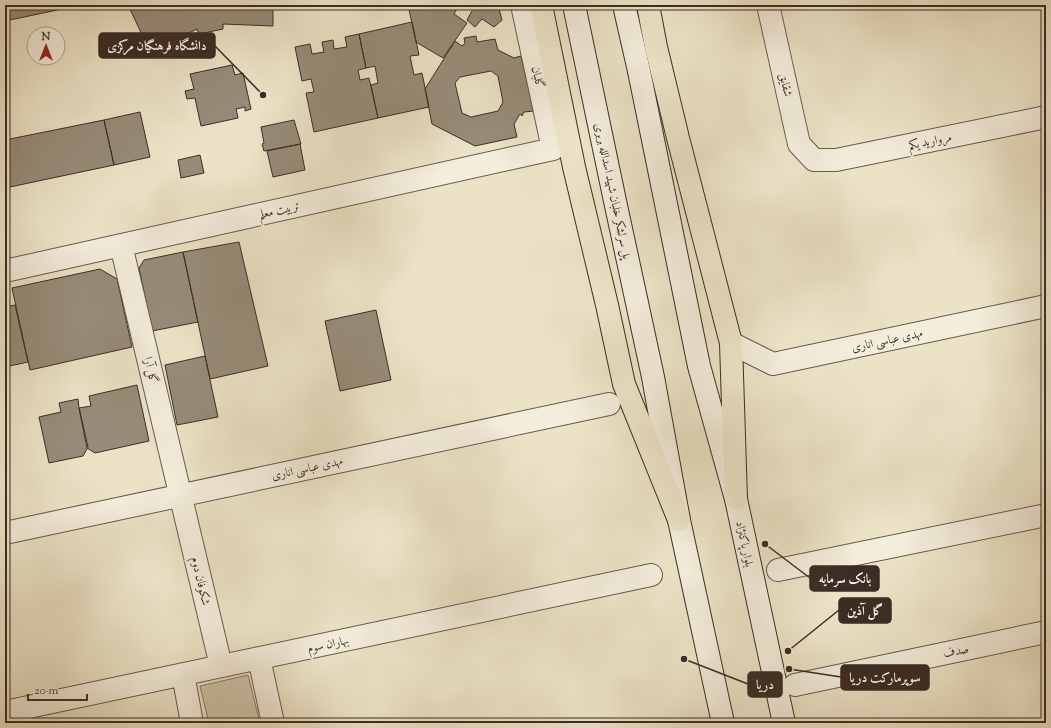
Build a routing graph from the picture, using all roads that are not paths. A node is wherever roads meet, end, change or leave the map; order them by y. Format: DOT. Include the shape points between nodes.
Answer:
graph roads {
  1 [pos="522,5"];
  2 [pos="541,5"];
  3 [pos="574,5"];
  4 [pos="624,5"];
  5 [pos="648,5"];
  6 [pos="768,5"];
  7 [pos="1046,117"];
  8 [pos="554,149"];
  9 [pos="814,160"];
  10 [pos="121,245"];
  11 [pos="5,271"];
  12 [pos="1046,306"];
  13 [pos="732,343"];
  14 [pos="608,404"];
  15 [pos="181,495"];
  16 [pos="736,499"];
  17 [pos="1046,515"];
  18 [pos="679,520"];
  19 [pos="5,533"];
  20 [pos="778,570"];
  21 [pos="651,575"];
  22 [pos="1046,632"];
  23 [pos="259,658"];
  24 [pos="222,666"];
  25 [pos="182,674"];
  26 [pos="795,685"];
  27 [pos="5,712"];
  28 [pos="192,723"];
  29 [pos="273,723"];
  30 [pos="723,723"];
  31 [pos="784,723"];
  1 -- 8 [label="street, گلبان"];
  2 -- 18 [label="highway" via="574,167 624,384"];
  3 -- 18 [label="street, پل سرلشکر خلبان شهید اسدالله بربری" via="653,377"];
  4 -- 16 [label="street, بلوار پاکنژاد" via="699,366"];
  5 -- 13 [label="highway" via="678,138"];
  6 -- 9 [label="street, شقایق" via="799,144"];
  7 -- 9 [label="street, مروارید یکم" via="836,160"];
  8 -- 10 [label="street, تربیت معلم"];
  10 -- 11 [label="street, تربیت معلم"];
  10 -- 15 [label="street, گل آرا"];
  12 -- 13 [label="street, مهدی عباسی اناری" via="772,364"];
  13 -- 16 [label="highway"];
  14 -- 15 [label="street, مهدی عباسی اناری"];
  15 -- 19 [label="street, مهدی عباسی اناری"];
  15 -- 24 [label="street, شکوفان دوم"];
  16 -- 31 [label="street, بلوار پاکنژاد"];
  17 -- 20 [label="street"];
  18 -- 30 [label="street"];
  21 -- 23 [label="street, بهاران سوم"];
  22 -- 26 [label="street, صدف"];
  23 -- 24 [label="street, بهاران سوم"];
  23 -- 29 [label="street"];
  24 -- 25 [label="street, بهاران سوم"];
  25 -- 27 [label="street, بهاران سوم"];
  25 -- 28 [label="street"];
}
